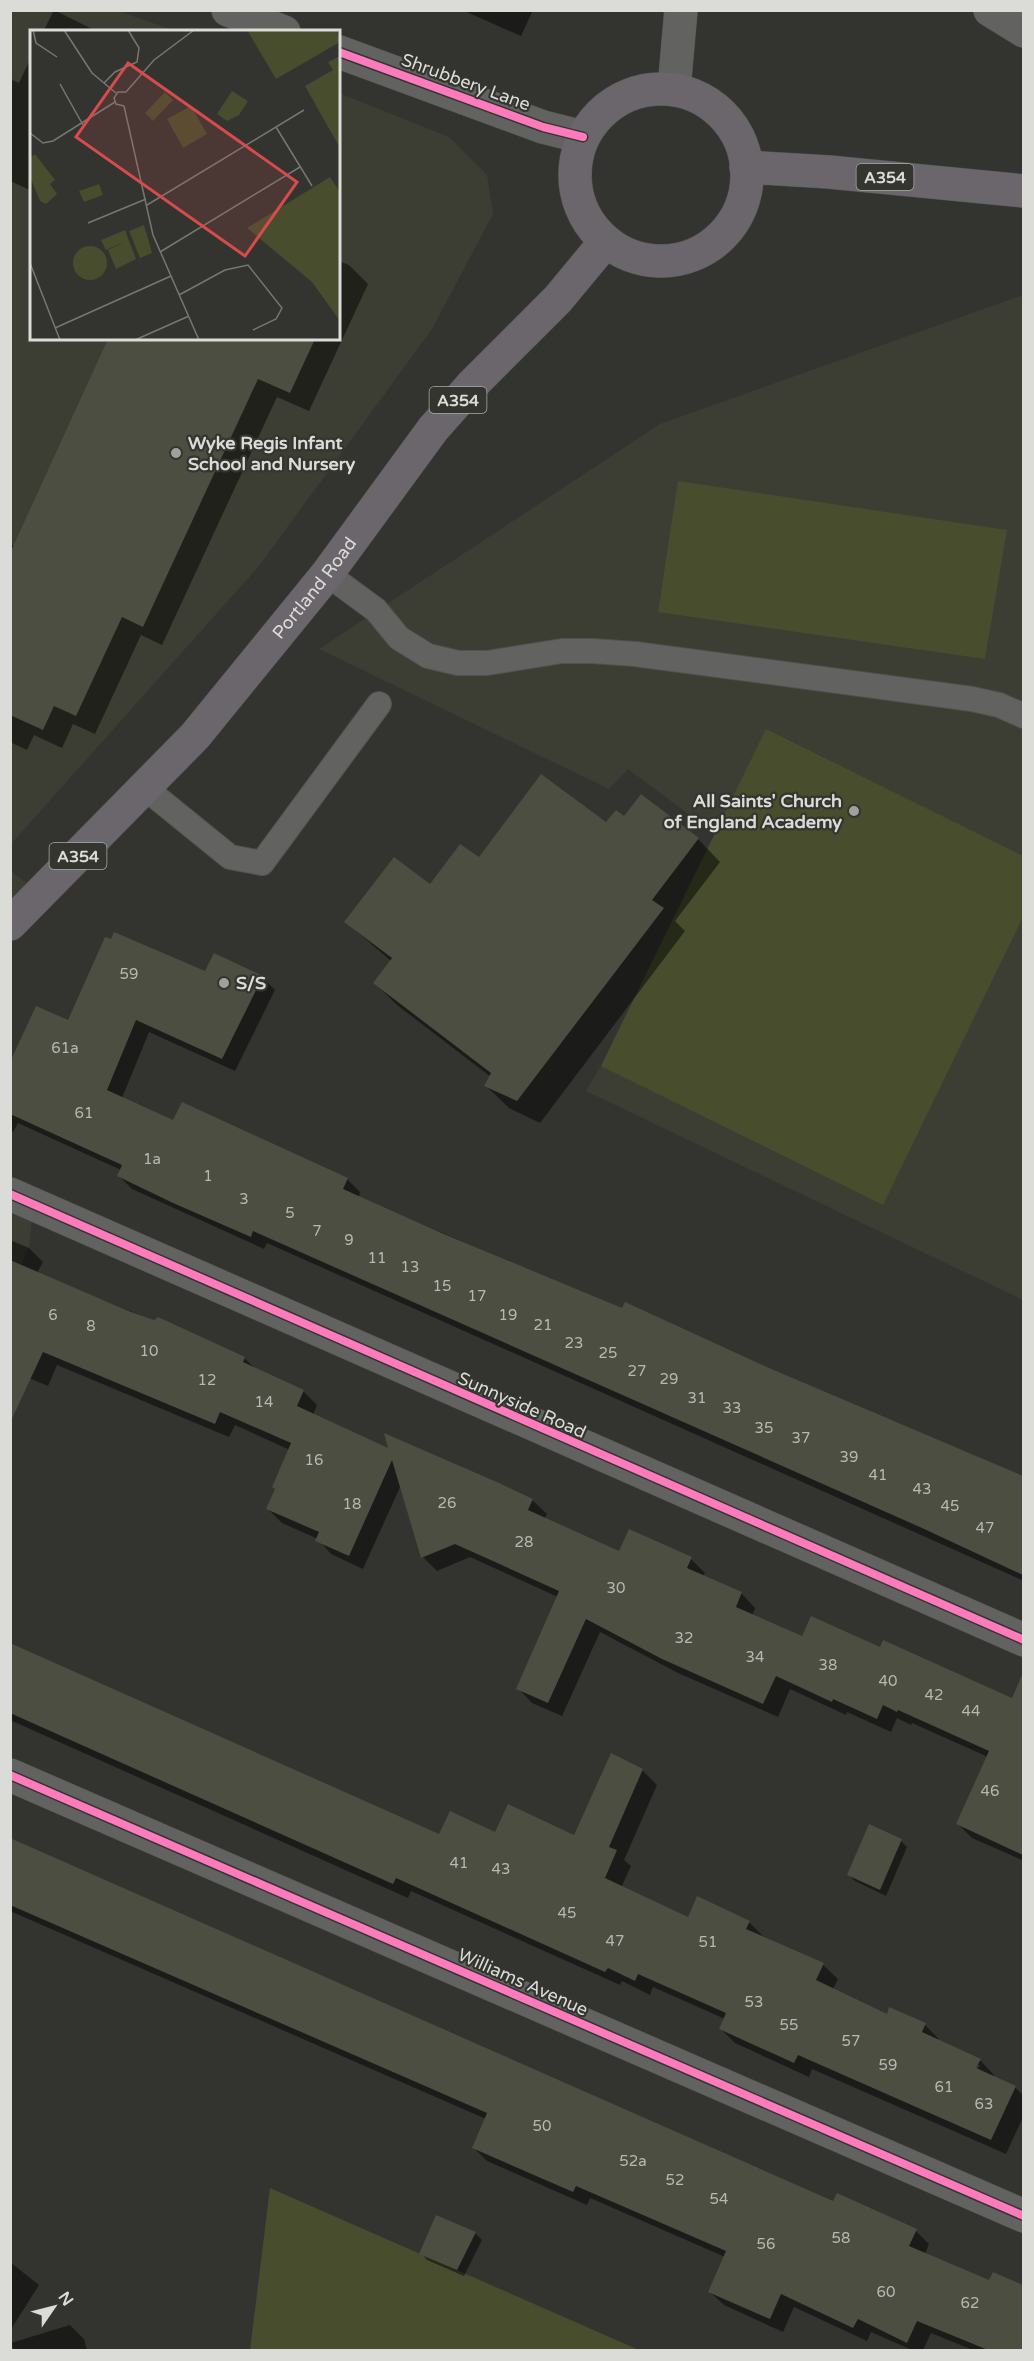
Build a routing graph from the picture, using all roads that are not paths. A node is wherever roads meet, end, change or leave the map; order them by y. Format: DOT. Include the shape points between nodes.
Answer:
graph roads {
  1 [pos="228,10"];
  2 [pos="681,10"];
  3 [pos="990,10"];
  4 [pos="279,30"];
  5 [pos="1023,31"];
  6 [pos="340,52"];
  7 [pos="674,89"];
  8 [pos="583,137"];
  9 [pos="746,166"];
  10 [pos="1023,192"];
  11 [pos="606,241"];
  12 [pos="327,574"];
  13 [pos="379,704"];
  14 [pos="1023,716"];
  15 [pos="145,788"];
  16 [pos="10,924"];
  17 [pos="10,1194"];
  18 [pos="1023,1640"];
  19 [pos="10,1776"];
  20 [pos="1023,2216"];
  1 -- 4 [label="street"];
  2 -- 7 [label="street"];
  3 -- 5 [label="street"];
  6 -- 8 [label="street, Shrubbery Lane" via="543,127"];
  7 -- 8 [label="highway" via="646,90 620,98 598,115"];
  7 -- 9 [label="highway" via="696,96 730,124 741,144"];
  8 -- 11 [label="highway" via="575,159 574,182 579,204"];
  9 -- 10 [label="highway, A354"];
  9 -- 11 [label="highway" via="745,195 733,222 713,243 688,256 660,261 631,256"];
  11 -- 12 [label="highway, Portland Road / A354" via="558,299 433,429"];
  12 -- 14 [label="lane" via="376,610 399,638 428,656 458,663 487,663 562,651 635,654 972,699"];
  12 -- 15 [label="highway, Portland Road / A354" via="195,736"];
  13 -- 15 [label="lane" via="262,863 230,857"];
  15 -- 16 [label="highway, Portland Road / A354"];
  17 -- 18 [label="street, Sunnyside Road"];
  19 -- 20 [label="street, Williams Avenue"];
}
